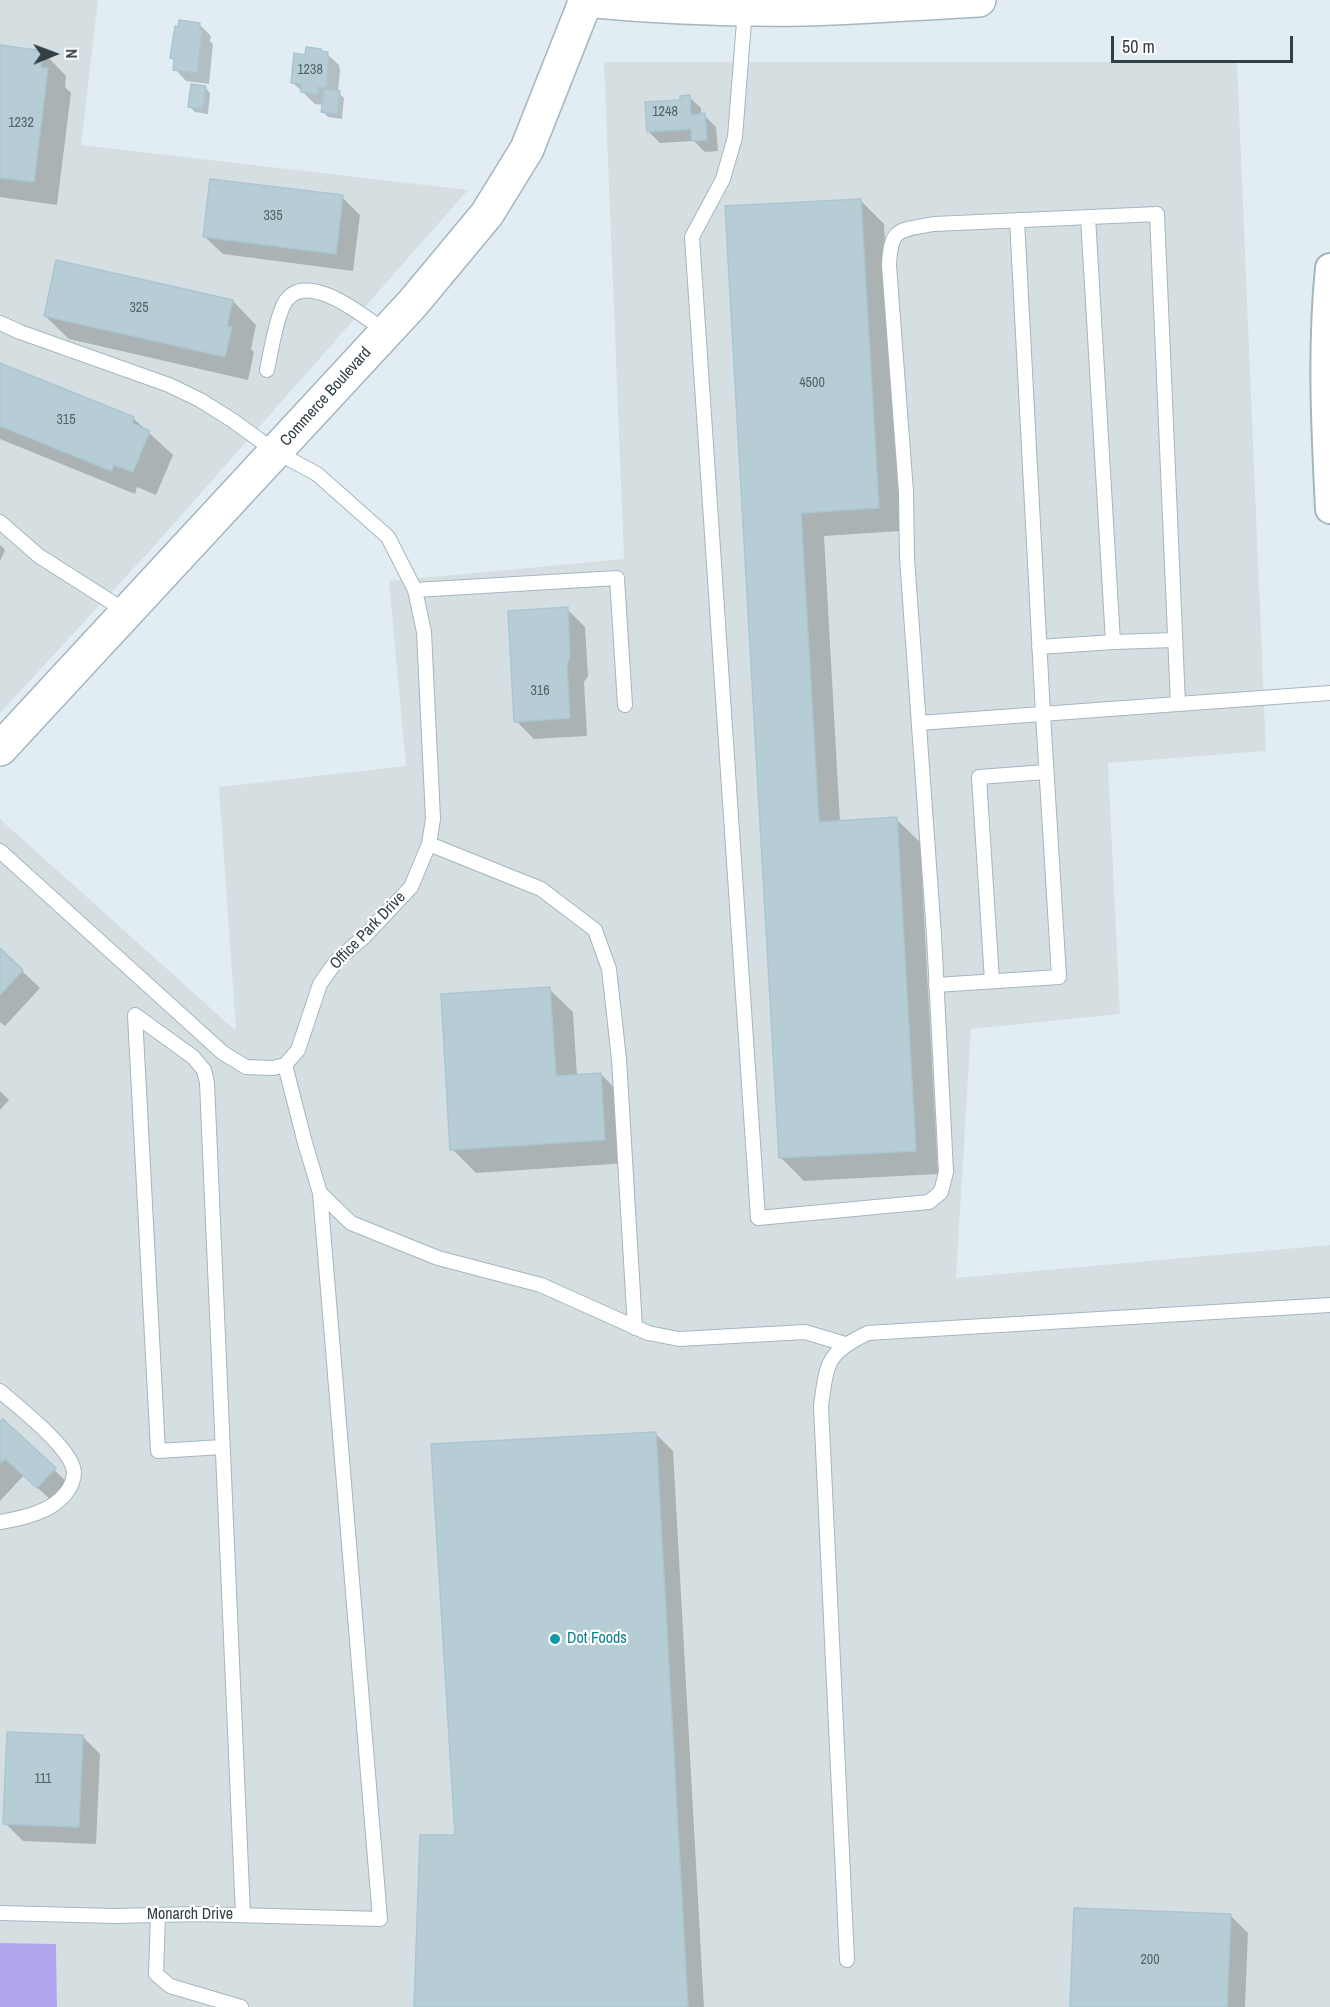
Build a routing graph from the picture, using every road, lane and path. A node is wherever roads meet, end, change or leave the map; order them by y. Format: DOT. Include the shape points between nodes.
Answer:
graph roads {
  1 [pos="585,0"];
  2 [pos="979,0"];
  3 [pos="745,9"];
  4 [pos="1088,217"];
  5 [pos="1017,220"];
  6 [pos="1330,268"];
  7 [pos="0,323"];
  8 [pos="386,332"];
  9 [pos="267,370"];
  10 [pos="276,452"];
  11 [pos="1330,509"];
  12 [pos="0,522"];
  13 [pos="415,590"];
  14 [pos="127,612"];
  15 [pos="1175,640"];
  16 [pos="1113,642"];
  17 [pos="1039,647"];
  18 [pos="1330,693"];
  19 [pos="1178,704"];
  20 [pos="625,705"];
  21 [pos="1043,714"];
  22 [pos="919,723"];
  23 [pos="0,749"];
  24 [pos="1046,772"];
  25 [pos="429,844"];
  26 [pos="0,851"];
  27 [pos="992,981"];
  28 [pos="936,985"];
  29 [pos="285,1065"];
  30 [pos="320,1193"];
  31 [pos="1330,1305"];
  32 [pos="635,1328"];
  33 [pos="845,1344"];
  34 [pos="0,1391"];
  35 [pos="222,1447"];
  36 [pos="0,1522"];
  37 [pos="0,1913"];
  38 [pos="158,1915"];
  39 [pos="243,1915"];
  40 [pos="847,1960"];
  41 [pos="241,2007"];
  1 -- 3 [label="street"];
  1 -- 8 [label="street, Commerce Boulevard" via="527,149 487,214"];
  2 -- 3 [label="street"];
  3 -- 28 [label="lane" via="735,137 723,179 692,237 758,1218 929,1202 941,1192 946,1172"];
  4 -- 5 [label="lane"];
  4 -- 15 [label="lane" via="1157,214"];
  4 -- 16 [label="lane"];
  5 -- 17 [label="lane"];
  5 -- 22 [label="lane" via="934,224 901,231 890,243"];
  6 -- 11 [label="street" via="1325,317"];
  7 -- 10 [label="lane, Office Park Drive" via="169,385 232,420"];
  8 -- 9 [label="lane" via="338,300 316,291 297,292 282,307"];
  8 -- 10 [label="street, Commerce Boulevard"];
  10 -- 13 [label="lane, Office Park Drive" via="317,474 388,537"];
  10 -- 14 [label="street, Commerce Boulevard"];
  12 -- 14 [label="lane" via="39,556"];
  13 -- 20 [label="lane" via="617,578"];
  13 -- 25 [label="lane, Office Park Drive" via="424,643 433,819"];
  14 -- 23 [label="street, Commerce Boulevard"];
  15 -- 16 [label="lane"];
  15 -- 19 [label="lane"];
  16 -- 17 [label="lane"];
  17 -- 21 [label="lane"];
  18 -- 19 [label="lane"];
  19 -- 21 [label="lane"];
  21 -- 22 [label="lane"];
  21 -- 24 [label="lane"];
  22 -- 28 [label="lane"];
  24 -- 27 [label="lane" via="979,777"];
  24 -- 27 [label="lane" via="1059,977"];
  25 -- 29 [label="lane, Office Park Drive" via="411,887 337,960 320,984 298,1050"];
  25 -- 32 [label="lane" via="542,889 595,930 609,969 620,1059"];
  26 -- 29 [label="lane" via="223,1053 246,1067"];
  27 -- 28 [label="lane"];
  29 -- 30 [label="lane"];
  30 -- 32 [label="lane" via="351,1223 438,1258 541,1286"];
  30 -- 39 [label="lane, Monarch Drive" via="380,1919"];
  31 -- 33 [label="lane" via="868,1333"];
  32 -- 33 [label="lane" via="679,1339 805,1332"];
  33 -- 40 [label="lane" via="827,1366 821,1406"];
  34 -- 36 [label="lane" via="54,1440 74,1472 71,1486 58,1503 20,1519"];
  35 -- 35 [label="lane" via="207,1083 204,1070 194,1057 135,1015 158,1451"];
  35 -- 39 [label="lane"];
  37 -- 38 [label="lane, Monarch Drive"];
  38 -- 39 [label="lane, Monarch Drive"];
  38 -- 41 [label="lane" via="156,1974 170,1986"];
}
